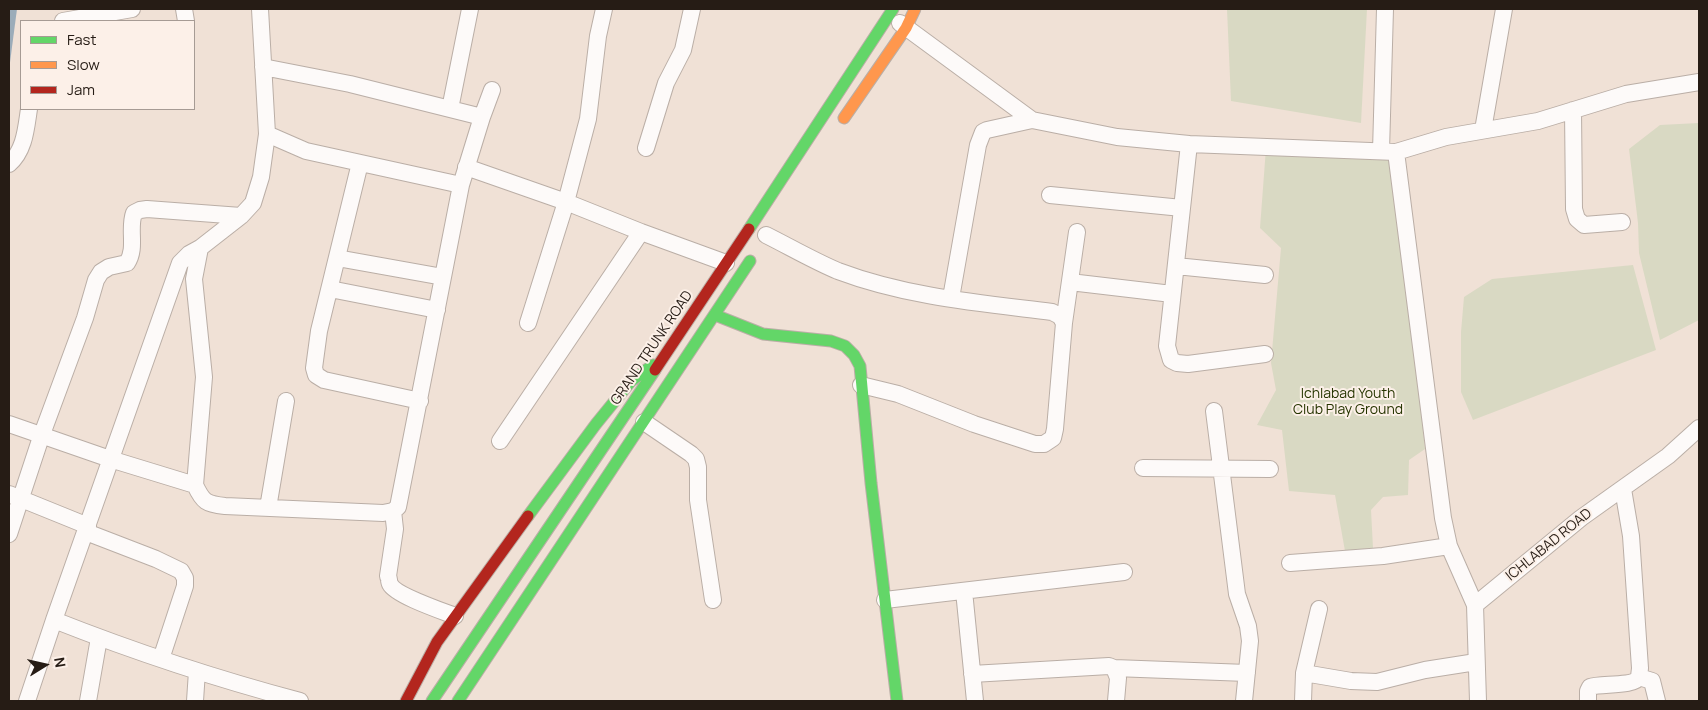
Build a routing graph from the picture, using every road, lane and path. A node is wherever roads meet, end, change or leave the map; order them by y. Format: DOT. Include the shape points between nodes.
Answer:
graph roads {
  1 [pos="132,9"];
  2 [pos="260,9"];
  3 [pos="470,9"];
  4 [pos="604,9"];
  5 [pos="692,9"];
  6 [pos="915,9"];
  7 [pos="1385,9"];
  8 [pos="1504,9"];
  9 [pos="892,12"];
  10 [pos="69,20"];
  11 [pos="906,28"];
  12 [pos="263,67"];
  13 [pos="1699,82"];
  14 [pos="492,90"];
  15 [pos="450,109"];
  16 [pos="29,110"];
  17 [pos="1573,110"];
  18 [pos="482,117"];
  19 [pos="1032,120"];
  20 [pos="839,126"];
  21 [pos="1483,130"];
  22 [pos="266,134"];
  23 [pos="1188,144"];
  24 [pos="646,148"];
  25 [pos="1388,151"];
  26 [pos="360,163"];
  27 [pos="9,164"];
  28 [pos="466,167"];
  29 [pos="461,185"];
  30 [pos="1050,195"];
  31 [pos="566,202"];
  32 [pos="1182,208"];
  33 [pos="241,216"];
  34 [pos="1622,222"];
  35 [pos="641,232"];
  36 [pos="1077,232"];
  37 [pos="764,239"];
  38 [pos="200,248"];
  39 [pos="337,258"];
  40 [pos="726,263"];
  41 [pos="1176,266"];
  42 [pos="1265,275"];
  43 [pos="443,277"];
  44 [pos="1070,282"];
  45 [pos="330,289"];
  46 [pos="1172,294"];
  47 [pos="951,298"];
  48 [pos="437,310"];
  49 [pos="715,315"];
  50 [pos="528,323"];
  51 [pos="1064,323"];
  52 [pos="1264,354"];
  53 [pos="663,358"];
  54 [pos="861,385"];
  55 [pos="286,401"];
  56 [pos="420,401"];
  57 [pos="1214,411"];
  58 [pos="644,422"];
  59 [pos="9,424"];
  60 [pos="1699,428"];
  61 [pos="41,437"];
  62 [pos="500,441"];
  63 [pos="110,460"];
  64 [pos="1143,468"];
  65 [pos="1221,469"];
  66 [pos="1270,469"];
  67 [pos="194,485"];
  68 [pos="1623,489"];
  69 [pos="15,496"];
  70 [pos="268,508"];
  71 [pos="393,511"];
  72 [pos="87,529"];
  73 [pos="9,534"];
  74 [pos="1449,546"];
  75 [pos="1290,563"];
  76 [pos="1124,572"];
  77 [pos="964,591"];
  78 [pos="713,600"];
  79 [pos="885,600"];
  80 [pos="1475,605"];
  81 [pos="1319,609"];
  82 [pos="455,616"];
  83 [pos="54,620"];
  84 [pos="99,638"];
  85 [pos="161,659"];
  86 [pos="1476,662"];
  87 [pos="1114,668"];
  88 [pos="197,671"];
  89 [pos="1247,673"];
  90 [pos="1304,673"];
  91 [pos="972,674"];
  92 [pos="1639,676"];
  93 [pos="27,701"];
  94 [pos="88,701"];
  95 [pos="195,701"];
  96 [pos="300,701"];
  97 [pos="406,701"];
  98 [pos="432,701"];
  99 [pos="458,701"];
  100 [pos="897,701"];
  101 [pos="975,701"];
  102 [pos="1116,701"];
  103 [pos="1244,701"];
  104 [pos="1303,701"];
  105 [pos="1478,701"];
  106 [pos="1588,701"];
  107 [pos="1657,701"];
  1 -- 10 [label="street"];
  2 -- 12 [label="street"];
  3 -- 15 [label="street"];
  4 -- 31 [label="street" via="588,119"];
  5 -- 24 [label="street" via="683,50 666,83"];
  6 -- 11 [label="main road"];
  7 -- 25 [label="street"];
  8 -- 21 [label="street"];
  9 -- 11 [label="street"];
  9 -- 40 [label="main road, GRAND TRUNK ROAD"];
  11 -- 19 [label="street"];
  11 -- 20 [label="main road"];
  12 -- 15 [label="street"];
  12 -- 22 [label="street"];
  13 -- 17 [label="street" via="1626,94"];
  14 -- 18 [label="street"];
  15 -- 18 [label="street"];
  16 -- 27 [label="street" via="21,148"];
  17 -- 21 [label="street" via="1538,121"];
  17 -- 34 [label="street" via="1574,209 1577,218 1584,226"];
  18 -- 28 [label="street"];
  19 -- 23 [label="street" via="1117,137"];
  19 -- 47 [label="street" via="988,130 981,135"];
  21 -- 25 [label="street"];
  22 -- 26 [label="street" via="306,151"];
  22 -- 33 [label="street" via="261,177 253,203"];
  23 -- 25 [label="street"];
  23 -- 32 [label="street"];
  25 -- 74 [label="street"];
  26 -- 29 [label="street"];
  26 -- 39 [label="street"];
  28 -- 29 [label="street"];
  28 -- 31 [label="street"];
  29 -- 43 [label="street"];
  30 -- 32 [label="street"];
  31 -- 35 [label="street"];
  31 -- 50 [label="street"];
  32 -- 41 [label="street"];
  33 -- 38 [label="street"];
  33 -- 61 [label="street" via="147,209 134,213 130,258 127,263 101,272 96,280"];
  35 -- 40 [label="street"];
  35 -- 62 [label="street"];
  36 -- 44 [label="street"];
  37 -- 47 [label="street" via="837,270 922,294"];
  37 -- 49 [label="main road"];
  38 -- 63 [label="street" via="180,263"];
  38 -- 67 [label="street" via="194,279 204,377"];
  39 -- 43 [label="street"];
  39 -- 45 [label="street"];
  40 -- 53 [label="main road, GRAND TRUNK ROAD"];
  41 -- 42 [label="street"];
  41 -- 46 [label="street"];
  43 -- 48 [label="street"];
  44 -- 46 [label="street"];
  44 -- 51 [label="street"];
  45 -- 48 [label="street"];
  45 -- 56 [label="street" via="319,331 316,375 324,380"];
  46 -- 52 [label="street" via="1167,346 1171,360 1188,364"];
  47 -- 51 [label="street" via="1052,312"];
  48 -- 56 [label="street"];
  49 -- 54 [label="main road" via="763,334 831,341 845,346 860,366"];
  49 -- 58 [label="main road"];
  51 -- 54 [label="street" via="1056,429 1053,438 1044,444 974,424 898,394"];
  53 -- 82 [label="main road" via="632,381 596,424"];
  53 -- 98 [label="main road, GRAND TRUNK ROAD"];
  54 -- 79 [label="main road"];
  55 -- 70 [label="street"];
  56 -- 71 [label="street" via="398,507"];
  57 -- 65 [label="street"];
  58 -- 78 [label="street" via="696,459 698,500"];
  58 -- 99 [label="main road"];
  59 -- 61 [label="street"];
  60 -- 68 [label="street, ICHLABAD ROAD"];
  61 -- 63 [label="street"];
  61 -- 69 [label="street"];
  63 -- 67 [label="street"];
  63 -- 72 [label="street"];
  64 -- 65 [label="street"];
  65 -- 66 [label="street"];
  65 -- 89 [label="street" via="1237,594 1248,626"];
  67 -- 70 [label="street" via="208,504"];
  68 -- 80 [label="street, ICHLABAD ROAD" via="1581,518"];
  68 -- 92 [label="street" via="1631,536"];
  69 -- 72 [label="street"];
  69 -- 73 [label="street"];
  70 -- 71 [label="street"];
  71 -- 82 [label="street" via="395,524 388,576 390,584 405,595"];
  72 -- 83 [label="street"];
  72 -- 85 [label="street" via="181,571 185,578"];
  74 -- 75 [label="street" via="1383,556"];
  74 -- 80 [label="street"];
  76 -- 77 [label="street"];
  77 -- 79 [label="street"];
  77 -- 91 [label="street"];
  79 -- 100 [label="main road"];
  80 -- 86 [label="street"];
  81 -- 90 [label="street"];
  82 -- 97 [label="main road"];
  83 -- 84 [label="street"];
  83 -- 93 [label="street"];
  84 -- 85 [label="street"];
  84 -- 94 [label="street"];
  85 -- 88 [label="street"];
  86 -- 90 [label="street" via="1377,682"];
  86 -- 105 [label="street"];
  87 -- 89 [label="street"];
  87 -- 91 [label="street"];
  87 -- 102 [label="street" via="1118,678"];
  88 -- 95 [label="street"];
  88 -- 96 [label="street"];
  89 -- 103 [label="street"];
  90 -- 104 [label="street"];
  91 -- 101 [label="street"];
  92 -- 106 [label="street" via="1629,683 1590,687"];
  92 -- 107 [label="street" via="1652,681"];
}
